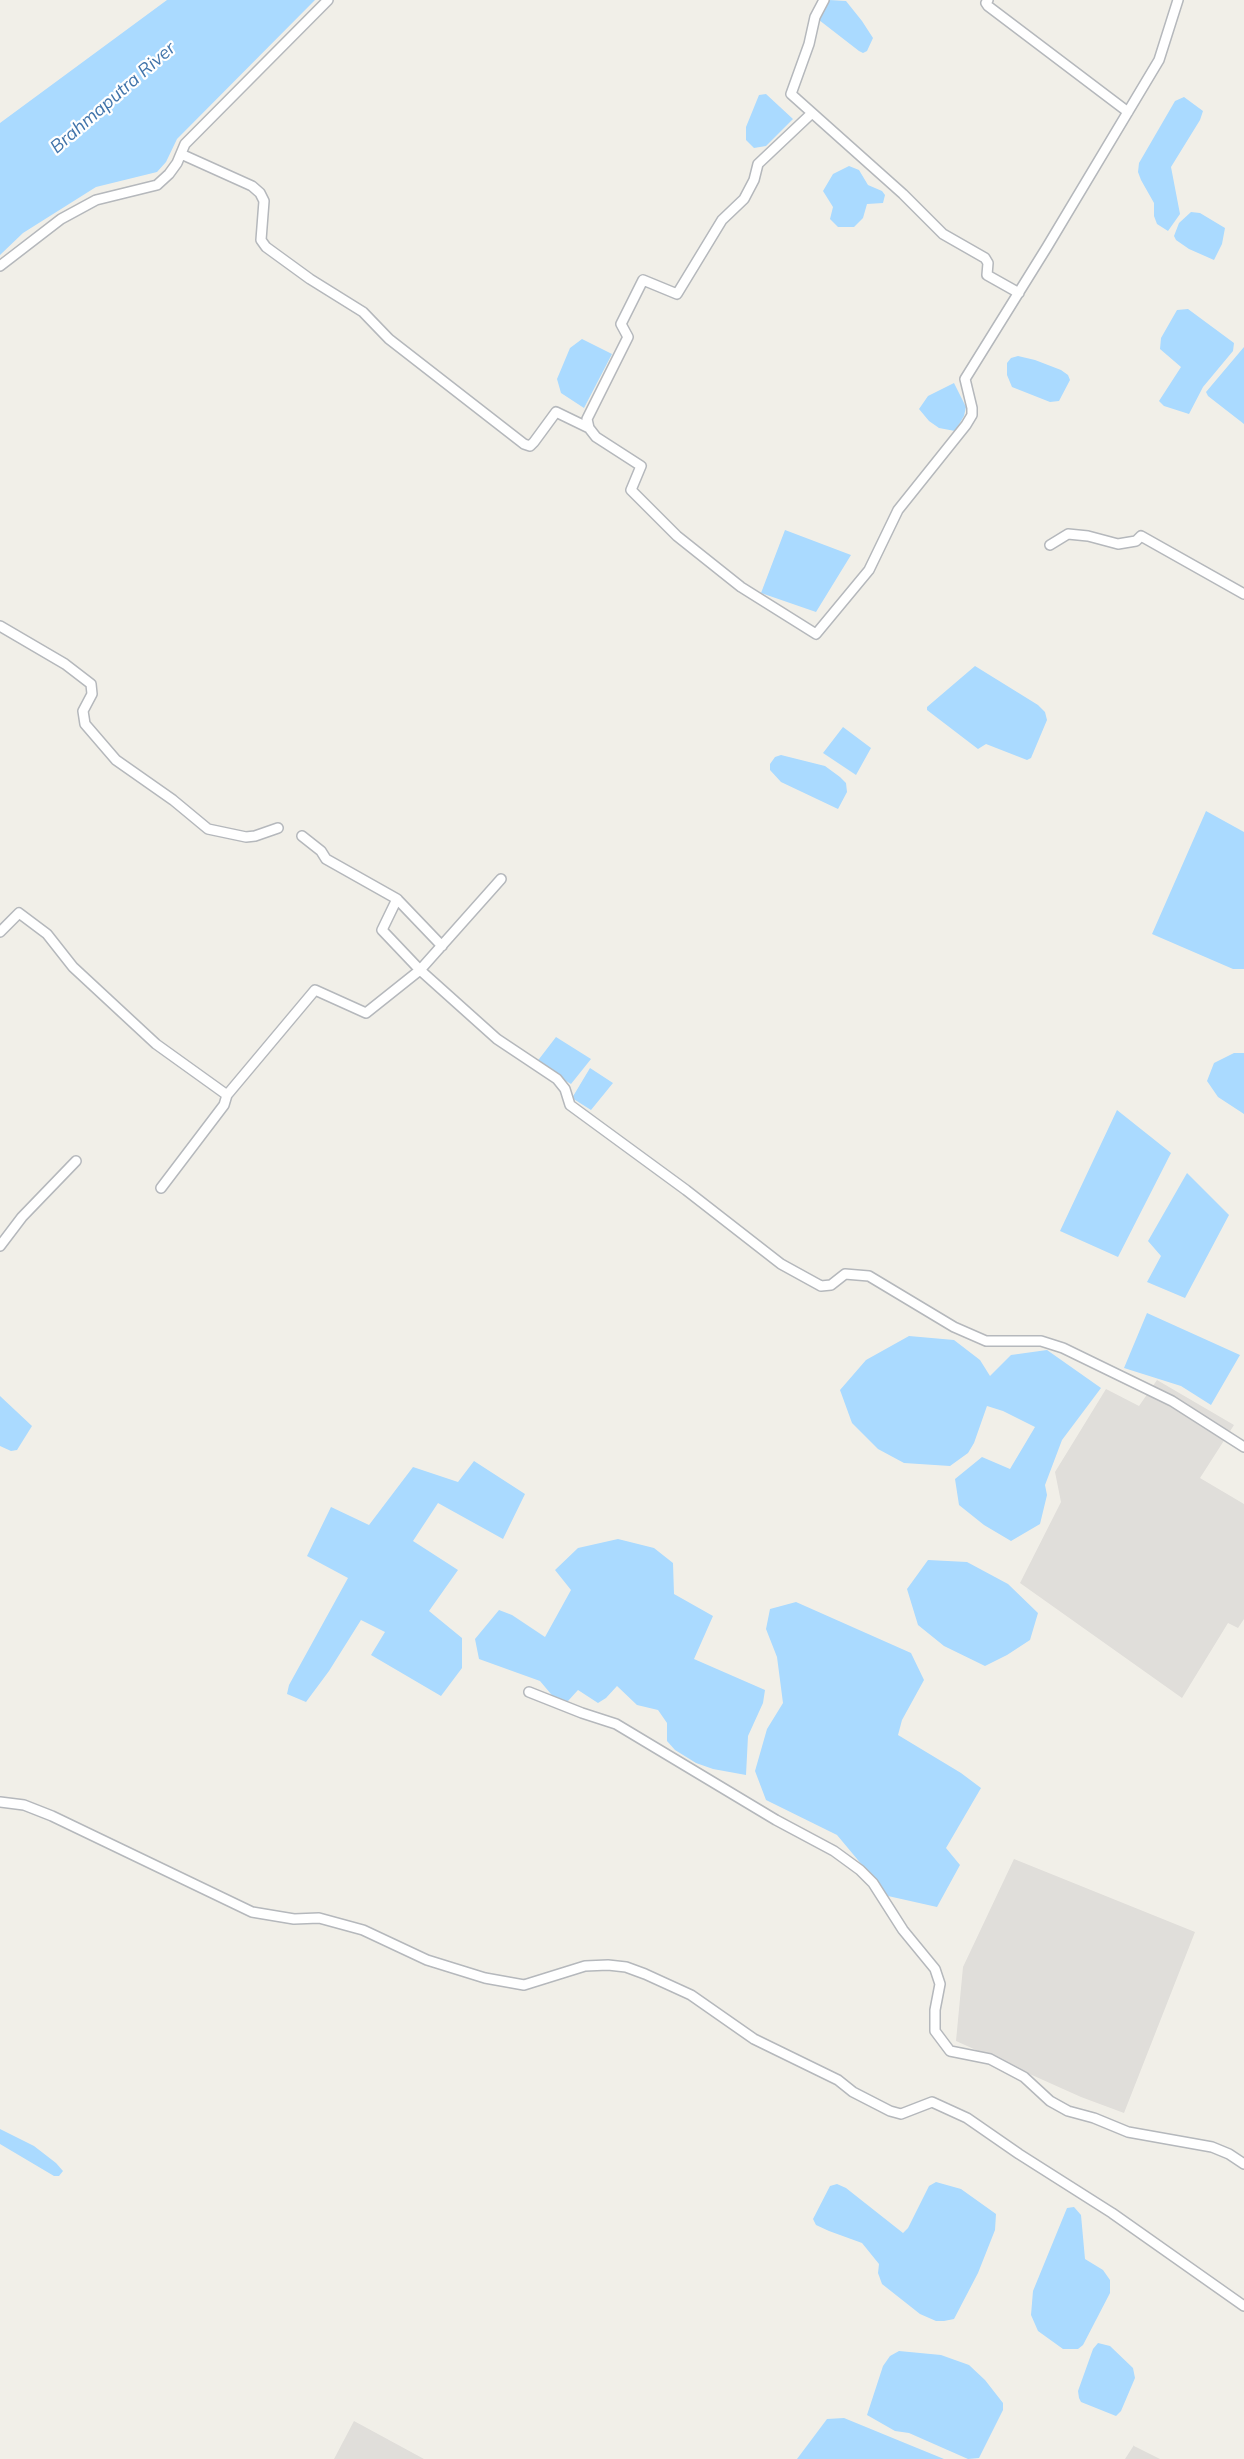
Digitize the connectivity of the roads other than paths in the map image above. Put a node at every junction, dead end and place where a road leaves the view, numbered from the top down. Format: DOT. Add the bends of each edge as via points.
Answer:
graph roads {
  1 [pos="328,0"];
  2 [pos="824,0"];
  3 [pos="988,0"];
  4 [pos="1179,0"];
  5 [pos="1128,112"];
  6 [pos="812,113"];
  7 [pos="180,154"];
  8 [pos="0,266"];
  9 [pos="1019,292"];
  10 [pos="589,428"];
  11 [pos="1050,544"];
  12 [pos="1244,594"];
  13 [pos="0,626"];
  14 [pos="278,828"];
  15 [pos="302,836"];
  16 [pos="501,879"];
  17 [pos="396,899"];
  18 [pos="0,932"];
  19 [pos="442,946"];
  20 [pos="420,970"];
  21 [pos="227,1095"];
  22 [pos="76,1161"];
  23 [pos="161,1188"];
  24 [pos="0,1246"];
  25 [pos="1244,1446"];
  26 [pos="530,1692"];
  27 [pos="0,1802"];
  28 [pos="1244,2164"];
  29 [pos="1244,2306"];
  1 -- 7 [label="street" via="210,117"];
  2 -- 6 [label="street" via="791,94"];
  3 -- 5 [label="street" via="988,6"];
  4 -- 5 [label="street" via="1159,60"];
  5 -- 9 [label="street"];
  6 -- 9 [label="street" via="943,234 985,258 987,275"];
  6 -- 10 [label="street" via="758,164 744,198 722,220 677,294 643,280 621,324 628,337 587,419"];
  7 -- 8 [label="street" via="169,174 157,185 96,200 27,243"];
  7 -- 10 [label="street" via="252,186 264,201 260,232 266,247 363,312 389,339 524,444 530,446 534,442 556,412"];
  9 -- 10 [label="street" via="965,379 972,415 898,510 869,570 816,634 741,587 677,536 630,490 641,466 596,437"];
  11 -- 12 [label="street" via="1068,534 1118,544 1136,541 1141,536"];
  13 -- 14 [label="street" via="91,684 92,694 83,711 85,724 116,760 208,829 246,837"];
  15 -- 17 [label="street" via="326,859"];
  16 -- 19 [label="street"];
  17 -- 19 [label="street"];
  17 -- 20 [label="street" via="382,930"];
  18 -- 21 [label="street" via="19,913 47,934 73,967 156,1044"];
  19 -- 20 [label="street"];
  20 -- 21 [label="street" via="366,1013 315,990"];
  20 -- 25 [label="street" via="497,1039 557,1079 570,1105 781,1264 820,1286 845,1274 869,1276 954,1327 986,1341 1041,1341 1064,1348 1172,1401"];
  21 -- 23 [label="street" via="224,1105"];
  22 -- 24 [label="street" via="21,1217"];
  26 -- 28 [label="street" via="616,1724 860,1870 934,1969 940,1984 934,2010 935,2031 950,2051 990,2059 1024,2077 1050,2101 1068,2111 1128,2132 1212,2147"];
  27 -- 29 [label="street" via="44,1813 252,1912 294,1919 319,1918 363,1930 427,1960 485,1978 524,1985 585,1966 608,1965 645,1974 691,1995 754,2039 838,2080 890,2111 901,2114 932,2102 967,2118 1120,2218"];
}
